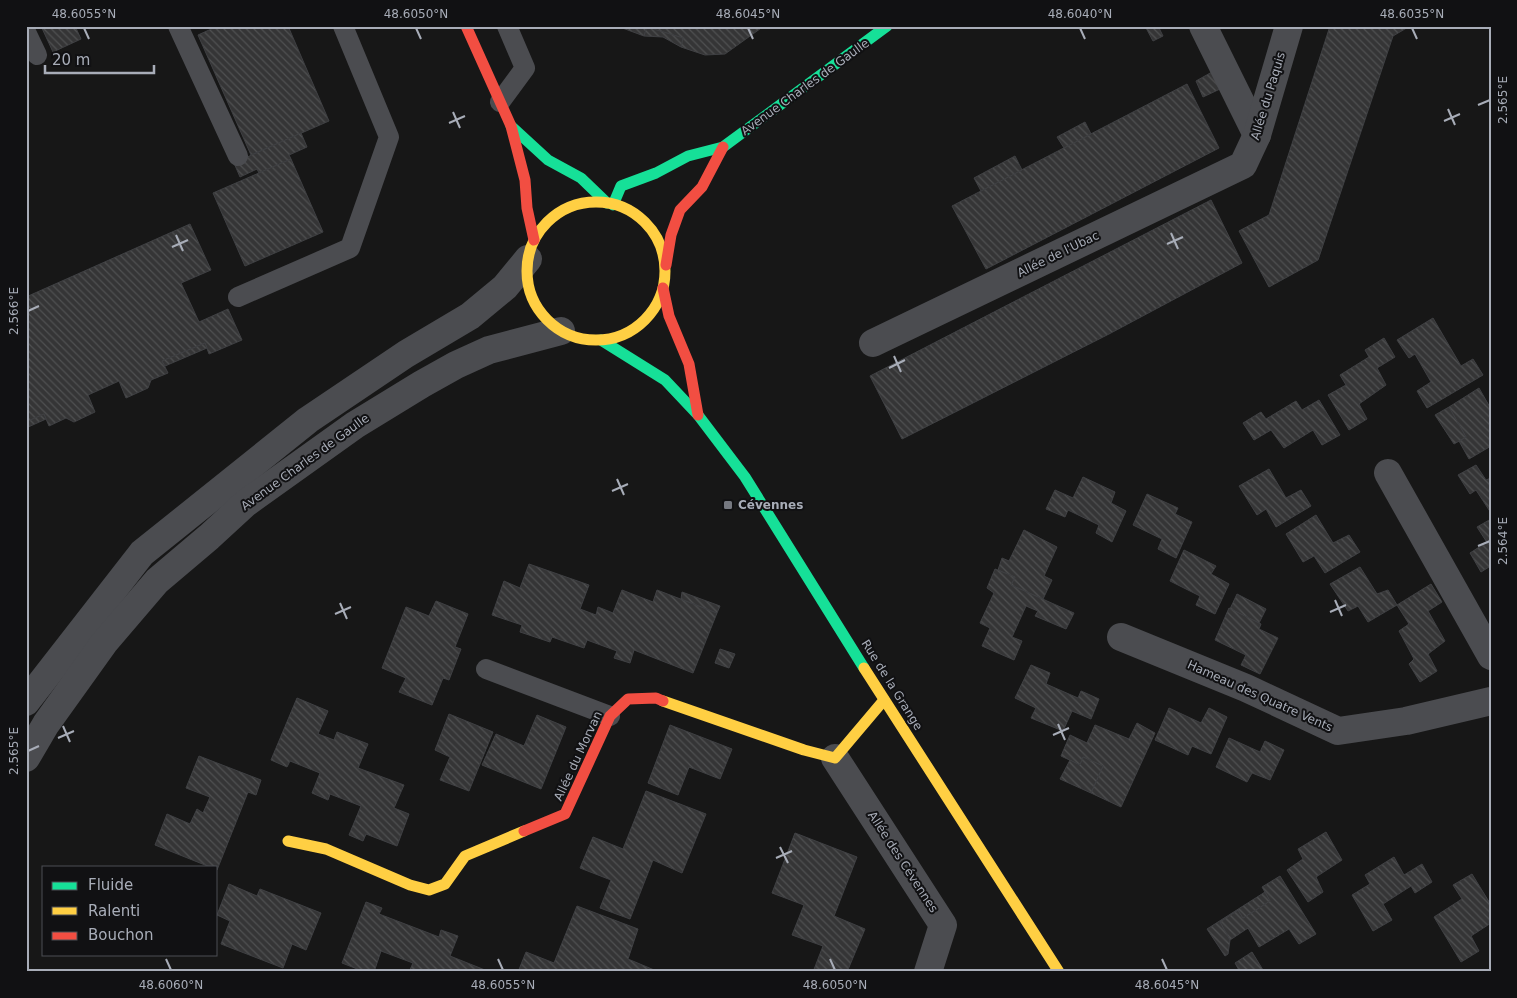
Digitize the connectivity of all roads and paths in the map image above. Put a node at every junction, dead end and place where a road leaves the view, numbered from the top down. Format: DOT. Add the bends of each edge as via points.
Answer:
graph roads {
  1 [pos="178,26"];
  2 [pos="343,26"];
  3 [pos="466,26"];
  4 [pos="507,26"];
  5 [pos="887,26"];
  6 [pos="1290,26"];
  7 [pos="1204,27"];
  8 [pos="26,32"];
  9 [pos="37,55"];
  10 [pos="500,102"];
  11 [pos="511,126"];
  12 [pos="1257,135"];
  13 [pos="723,147"];
  14 [pos="238,156"];
  15 [pos="1243,165"];
  16 [pos="610,204"];
  17 [pos="531,249"];
  18 [pos="665,266"];
  19 [pos="663,288"];
  20 [pos="238,296"];
  21 [pos="561,331"];
  22 [pos="601,340"];
  23 [pos="873,343"];
  24 [pos="698,415"];
  25 [pos="1388,473"];
  26 [pos="1121,637"];
  27 [pos="1491,656"];
  28 [pos="486,669"];
  29 [pos="884,700"];
  30 [pos="1491,701"];
  31 [pos="26,702"];
  32 [pos="610,716"];
  33 [pos="26,758"];
  34 [pos="835,758"];
  35 [pos="288,841"];
  36 [pos="928,972"];
  37 [pos="1059,972"];
  1 -- 14 [label="lane"];
  2 -- 20 [label="lane" via="389,137 350,248"];
  3 -- 10 [label="street"];
  4 -- 10 [label="lane" via="526,68"];
  5 -- 13 [label="street, Avenue Charles de Gaulle"];
  6 -- 12 [label="street, Allée du Paquis"];
  7 -- 12 [label="street"];
  8 -- 9 [label="lane"];
  10 -- 11 [label="street"];
  11 -- 16 [label="street" via="548,160 582,178"];
  11 -- 17 [label="street" via="525,180"];
  12 -- 15 [label="street, Allée du Paquis"];
  13 -- 16 [label="street, Avenue Charles de Gaulle" via="688,156 622,186"];
  13 -- 18 [label="street, Avenue Charles de Gaulle" via="702,187 680,210"];
  15 -- 23 [label="street, Allée de l'Ubac"];
  16 -- 17 [label="street" via="584,202 562,210 546,223"];
  16 -- 18 [label="street" via="630,211 649,226 660,245"];
  17 -- 21 [label="street" via="527,280 533,300 544,317"];
  17 -- 31 [label="street" via="505,288 470,316 406,354 308,420 142,553"];
  18 -- 19 [label="street"];
  19 -- 22 [label="street" via="654,308 640,325 622,336"];
  19 -- 24 [label="street, Rue de la Grange" via="669,316 689,364"];
  21 -- 22 [label="street" via="580,338"];
  21 -- 33 [label="street, Avenue Charles de Gaulle" via="489,350 456,365 355,425 246,502 157,581 104,642"];
  22 -- 24 [label="street, Rue de la Grange" via="665,380"];
  24 -- 29 [label="street, Rue de la Grange" via="745,477"];
  25 -- 27 [label="street"];
  26 -- 30 [label="street, Hameau des Quatre Vents" via="1246,688 1338,731 1406,721"];
  28 -- 32 [label="lane"];
  29 -- 34 [label="street"];
  29 -- 37 [label="street, Rue de la Grange"];
  32 -- 34 [label="street, Allée du Morvan" via="628,699 656,698"];
  32 -- 35 [label="street, Allée du Morvan" via="565,814 465,856 445,884 429,890 410,885 326,849"];
  34 -- 36 [label="street, Allée des Cévennes" via="943,925"];
}
